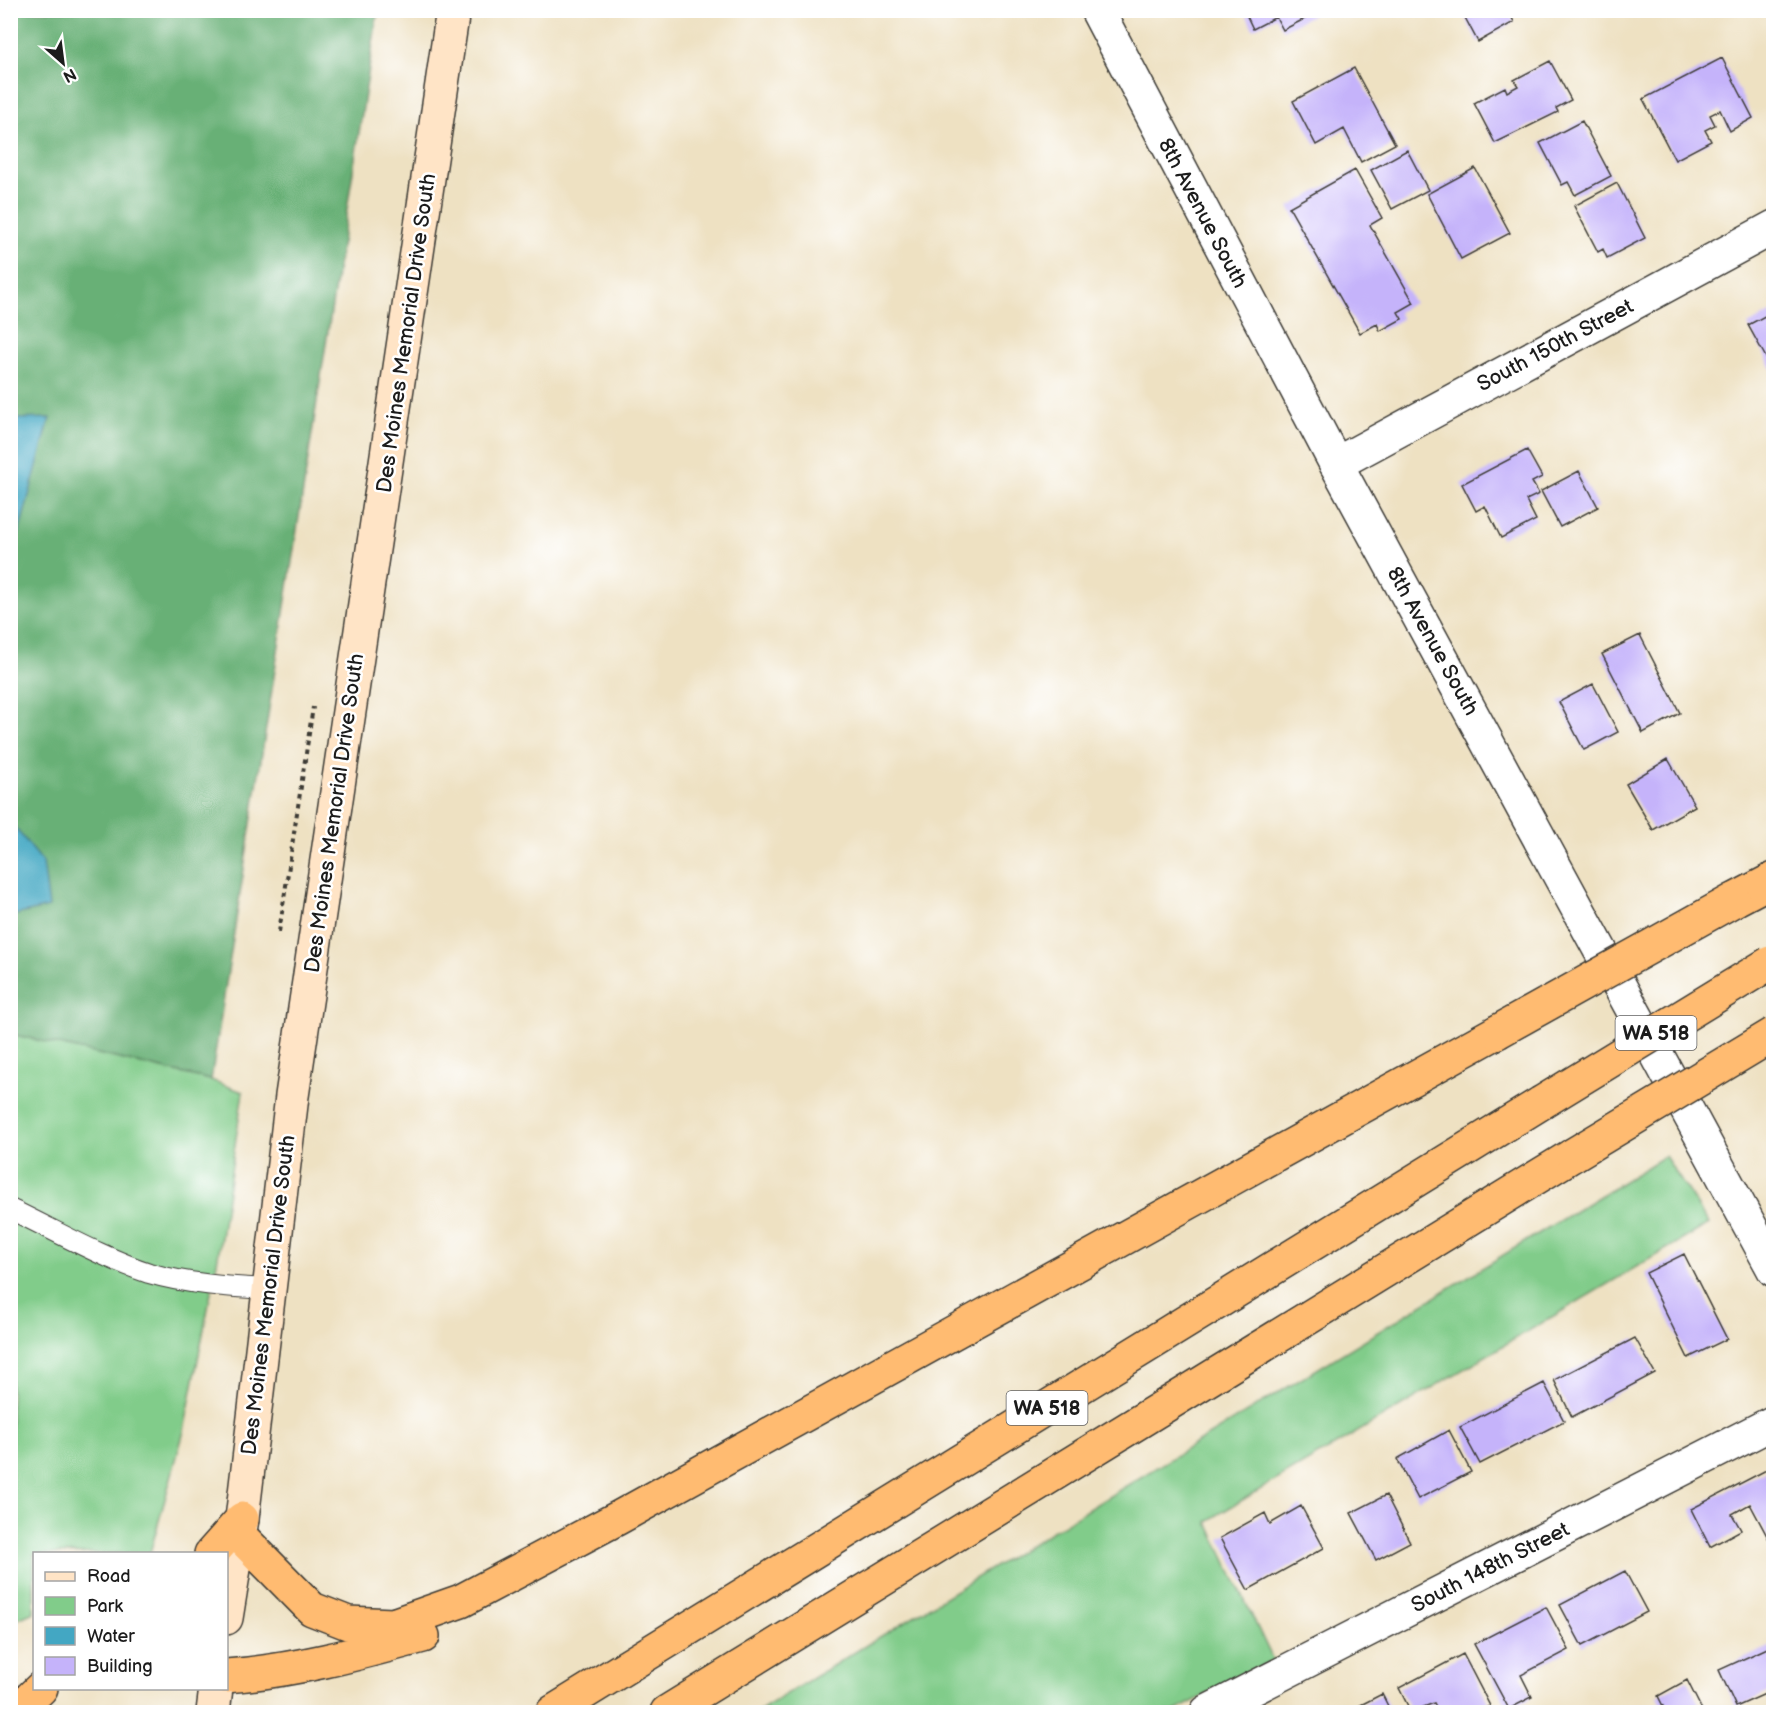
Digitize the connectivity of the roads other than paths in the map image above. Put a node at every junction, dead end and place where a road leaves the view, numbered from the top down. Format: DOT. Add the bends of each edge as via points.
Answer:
graph roads {
  1 [pos="453,10"];
  2 [pos="1096,10"];
  3 [pos="1773,227"];
  4 [pos="1336,464"];
  5 [pos="1773,879"];
  6 [pos="1772,962"];
  7 [pos="1773,1034"];
  8 [pos="10,1209"];
  9 [pos="1764,1230"];
  10 [pos="1773,1270"];
  11 [pos="268,1290"];
  12 [pos="1773,1422"];
  13 [pos="618,1518"];
  14 [pos="240,1527"];
  15 [pos="213,1552"];
  16 [pos="228,1605"];
  17 [pos="228,1676"];
  18 [pos="40,1690"];
  19 [pos="216,1690"];
  20 [pos="16,1713"];
  21 [pos="213,1713"];
  22 [pos="553,1713"];
  23 [pos="667,1713"];
  24 [pos="1207,1713"];
  1 -- 11 [label="main road, Des Moines Memorial Drive South" via="294,1085"];
  2 -- 4 [label="street, 8th Avenue South"];
  3 -- 4 [label="street, South 150th Street"];
  4 -- 9 [label="street, 8th Avenue South"];
  5 -- 13 [label="highway, bridge"];
  6 -- 22 [label="highway, WA 518, bridge"];
  7 -- 23 [label="highway, WA 518, bridge"];
  8 -- 11 [label="lane" via="152,1274"];
  9 -- 10 [label="street, 8th Avenue South"];
  11 -- 14 [label="main road, Des Moines Memorial Drive South"];
  12 -- 24 [label="street, South 148th Street"];
  13 -- 14 [label="highway" via="461,1601 393,1625 348,1623 312,1609"];
  13 -- 17 [label="highway" via="569,1557 514,1592 434,1633 340,1658"];
  14 -- 15 [label="highway"];
  14 -- 16 [label="main road, Des Moines Memorial Drive South"];
  18 -- 20 [label="highway"];
  19 -- 21 [label="main road"];
}
